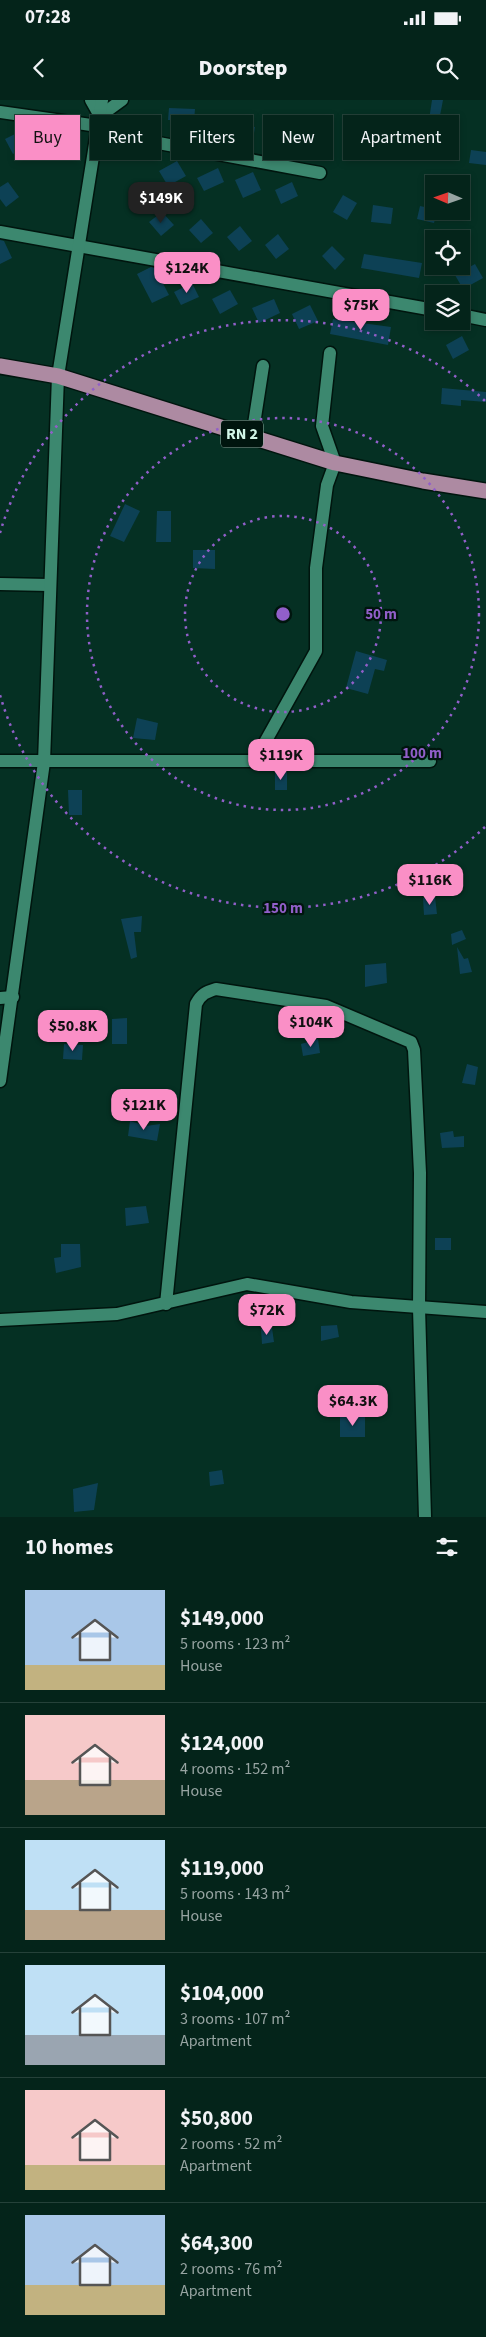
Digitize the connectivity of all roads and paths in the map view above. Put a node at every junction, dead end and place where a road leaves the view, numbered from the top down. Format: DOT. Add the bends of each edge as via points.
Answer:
graph roads {
  1 [pos="91,100"];
  2 [pos="102,100"];
  3 [pos="122,100"];
  4 [pos="0,112"];
  5 [pos="97,115"];
  6 [pos="100,115"];
  7 [pos="106,115"];
  8 [pos="90,120"];
  9 [pos="161,143"];
  10 [pos="93,160"];
  11 [pos="320,173"];
  12 [pos="0,232"];
  13 [pos="80,247"];
  14 [pos="425,308"];
  15 [pos="470,317"];
  16 [pos="486,320"];
  17 [pos="330,352"];
  18 [pos="0,366"];
  19 [pos="262,366"];
  20 [pos="58,376"];
  21 [pos="252,437"];
  22 [pos="335,463"];
  23 [pos="486,491"];
  24 [pos="0,584"];
  25 [pos="49,585"];
  26 [pos="0,761"];
  27 [pos="430,761"];
  28 [pos="44,762"];
  29 [pos="254,762"];
  30 [pos="6,998"];
  31 [pos="0,1081"];
  32 [pos="166,1304"];
  33 [pos="419,1308"];
  34 [pos="486,1312"];
  35 [pos="0,1320"];
  36 [pos="425,1517"];
  1 -- 5 [label="street"];
  2 -- 6 [label="street"];
  3 -- 7 [label="street"];
  4 -- 8 [label="street"];
  9 -- 11 [label="street"];
  10 -- 13 [label="street"];
  12 -- 13 [label="street"];
  13 -- 14 [label="street"];
  13 -- 20 [label="street"];
  15 -- 16 [label="street"];
  17 -- 22 [label="street" via="322,426"];
  18 -- 20 [label="main road, RN 2"];
  19 -- 21 [label="street"];
  20 -- 21 [label="main road, RN 2"];
  20 -- 25 [label="street"];
  21 -- 22 [label="main road, RN 2"];
  22 -- 23 [label="main road, RN 2"];
  22 -- 29 [label="street" via="327,485 316,568 316,651"];
  24 -- 25 [label="street"];
  25 -- 28 [label="street"];
  26 -- 28 [label="street"];
  27 -- 29 [label="street"];
  28 -- 29 [label="street"];
  28 -- 30 [label="street"];
  30 -- 31 [label="street"];
  32 -- 33 [label="street" via="247,1284 352,1302"];
  32 -- 33 [label="street" via="196,1004 199,997 216,989 326,1006 411,1042 420,1173"];
  32 -- 35 [label="street" via="117,1314"];
  33 -- 34 [label="street"];
  33 -- 36 [label="street"];
}
